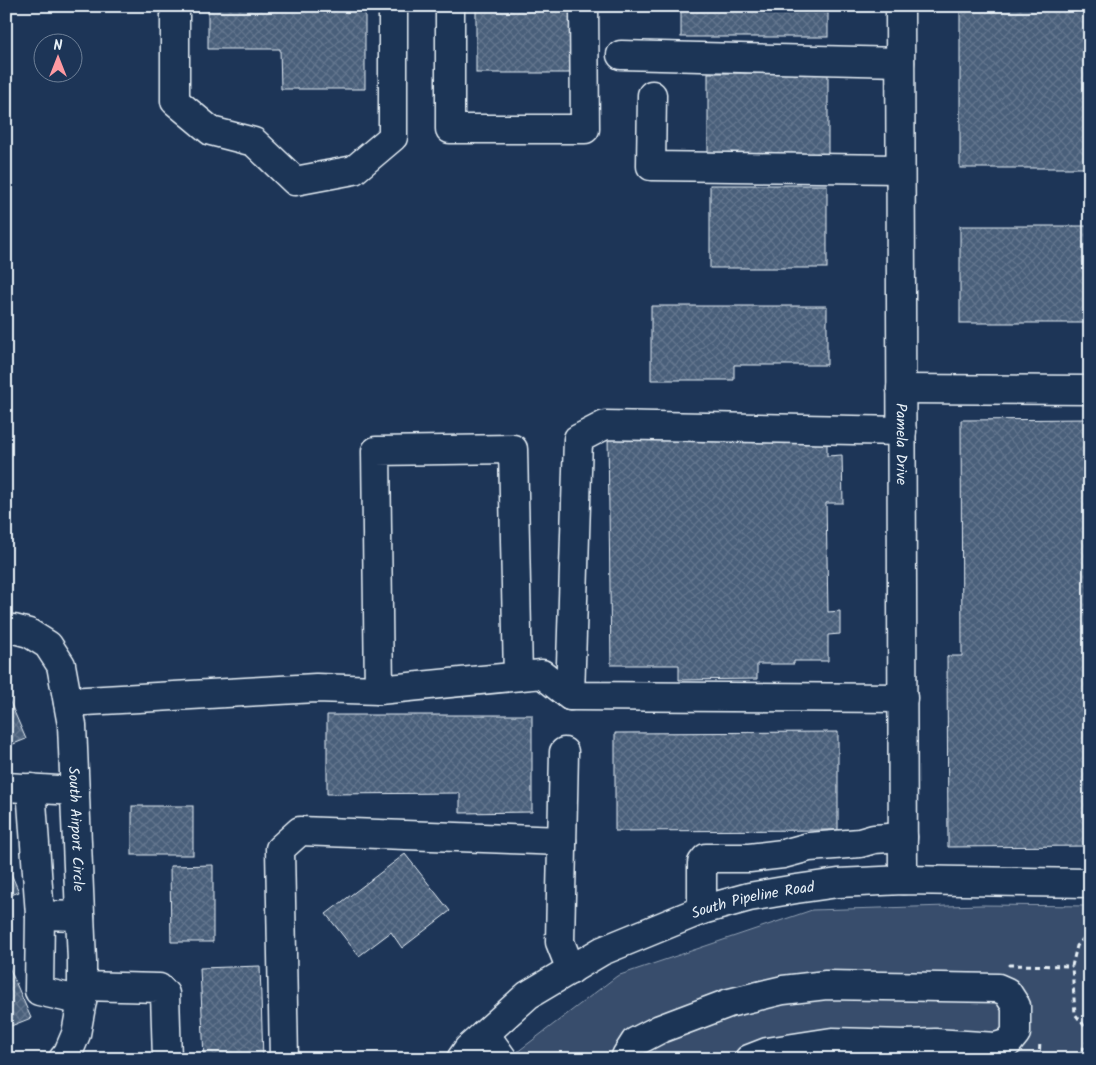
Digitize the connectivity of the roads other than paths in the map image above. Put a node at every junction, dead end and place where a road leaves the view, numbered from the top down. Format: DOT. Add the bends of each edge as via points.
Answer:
graph roads {
  1 [pos="175,6"];
  2 [pos="393,6"];
  3 [pos="450,6"];
  4 [pos="584,6"];
  5 [pos="900,6"];
  6 [pos="621,55"];
  7 [pos="900,62"];
  8 [pos="652,95"];
  9 [pos="900,169"];
  10 [pos="901,389"];
  11 [pos="1090,390"];
  12 [pos="902,431"];
  13 [pos="6,629"];
  14 [pos="518,676"];
  15 [pos="380,690"];
  16 [pos="570,696"];
  17 [pos="903,698"];
  18 [pos="68,702"];
  19 [pos="564,752"];
  20 [pos="19,788"];
  21 [pos="75,791"];
  22 [pos="904,838"];
  23 [pos="562,841"];
  24 [pos="904,880"];
  25 [pos="1090,883"];
  26 [pos="702,910"];
  27 [pos="40,915"];
  28 [pos="80,916"];
  29 [pos="571,970"];
  30 [pos="82,993"];
  31 [pos="485,1034"];
  32 [pos="906,1044"];
  33 [pos="63,1059"];
  34 [pos="167,1059"];
  35 [pos="284,1059"];
  36 [pos="461,1059"];
  37 [pos="503,1059"];
  38 [pos="626,1059"];
  39 [pos="749,1059"];
  40 [pos="880,1059"];
  1 -- 2 [label="street" via="175,101 211,131 254,142 295,181 354,170 393,137"];
  3 -- 4 [label="street" via="450,129 584,129"];
  5 -- 7 [label="street, Pamela Drive"];
  6 -- 7 [label="street"];
  7 -- 9 [label="street, Pamela Drive"];
  8 -- 9 [label="street" via="651,166"];
  9 -- 10 [label="street, Pamela Drive"];
  10 -- 11 [label="street"];
  10 -- 12 [label="street, Pamela Drive"];
  12 -- 16 [label="street" via="605,425 578,439"];
  12 -- 17 [label="street, Pamela Drive"];
  13 -- 18 [label="street, South Airport Circle" via="29,633 48,645 61,665"];
  14 -- 15 [label="street"];
  14 -- 15 [label="street" via="513,449 376,451"];
  14 -- 16 [label="street" via="542,674"];
  15 -- 18 [label="street" via="316,688"];
  16 -- 17 [label="street"];
  17 -- 22 [label="street, Pamela Drive"];
  18 -- 21 [label="street, South Airport Circle"];
  19 -- 23 [label="street"];
  20 -- 21 [label="street"];
  20 -- 27 [label="street"];
  21 -- 28 [label="street, South Airport Circle"];
  22 -- 24 [label="street, Pamela Drive"];
  22 -- 26 [label="street" via="809,847 749,858 706,858 702,863"];
  23 -- 29 [label="street" via="560,942"];
  23 -- 35 [label="street" via="300,831 280,850"];
  24 -- 25 [label="street, South Pipeline Road"];
  24 -- 26 [label="street, South Pipeline Road" via="796,889"];
  26 -- 29 [label="street, South Pipeline Road" via="602,951"];
  27 -- 28 [label="street"];
  27 -- 30 [label="street" via="39,991"];
  28 -- 30 [label="street, South Airport Circle"];
  29 -- 31 [label="street, South Pipeline Road" via="528,995"];
  30 -- 33 [label="street, South Airport Circle" via="76,1034"];
  30 -- 34 [label="street" via="159,988 165,994"];
  31 -- 36 [label="street, South Pipeline Road"];
  31 -- 37 [label="street"];
  32 -- 38 [label="street" via="996,1047 1008,1043 1016,1033 1016,1006 1007,992 998,988 826,985 783,990 729,1003 660,1029 635,1042"];
  32 -- 39 [label="street" via="832,1042 767,1052"];
  32 -- 40 [label="street"];
}
